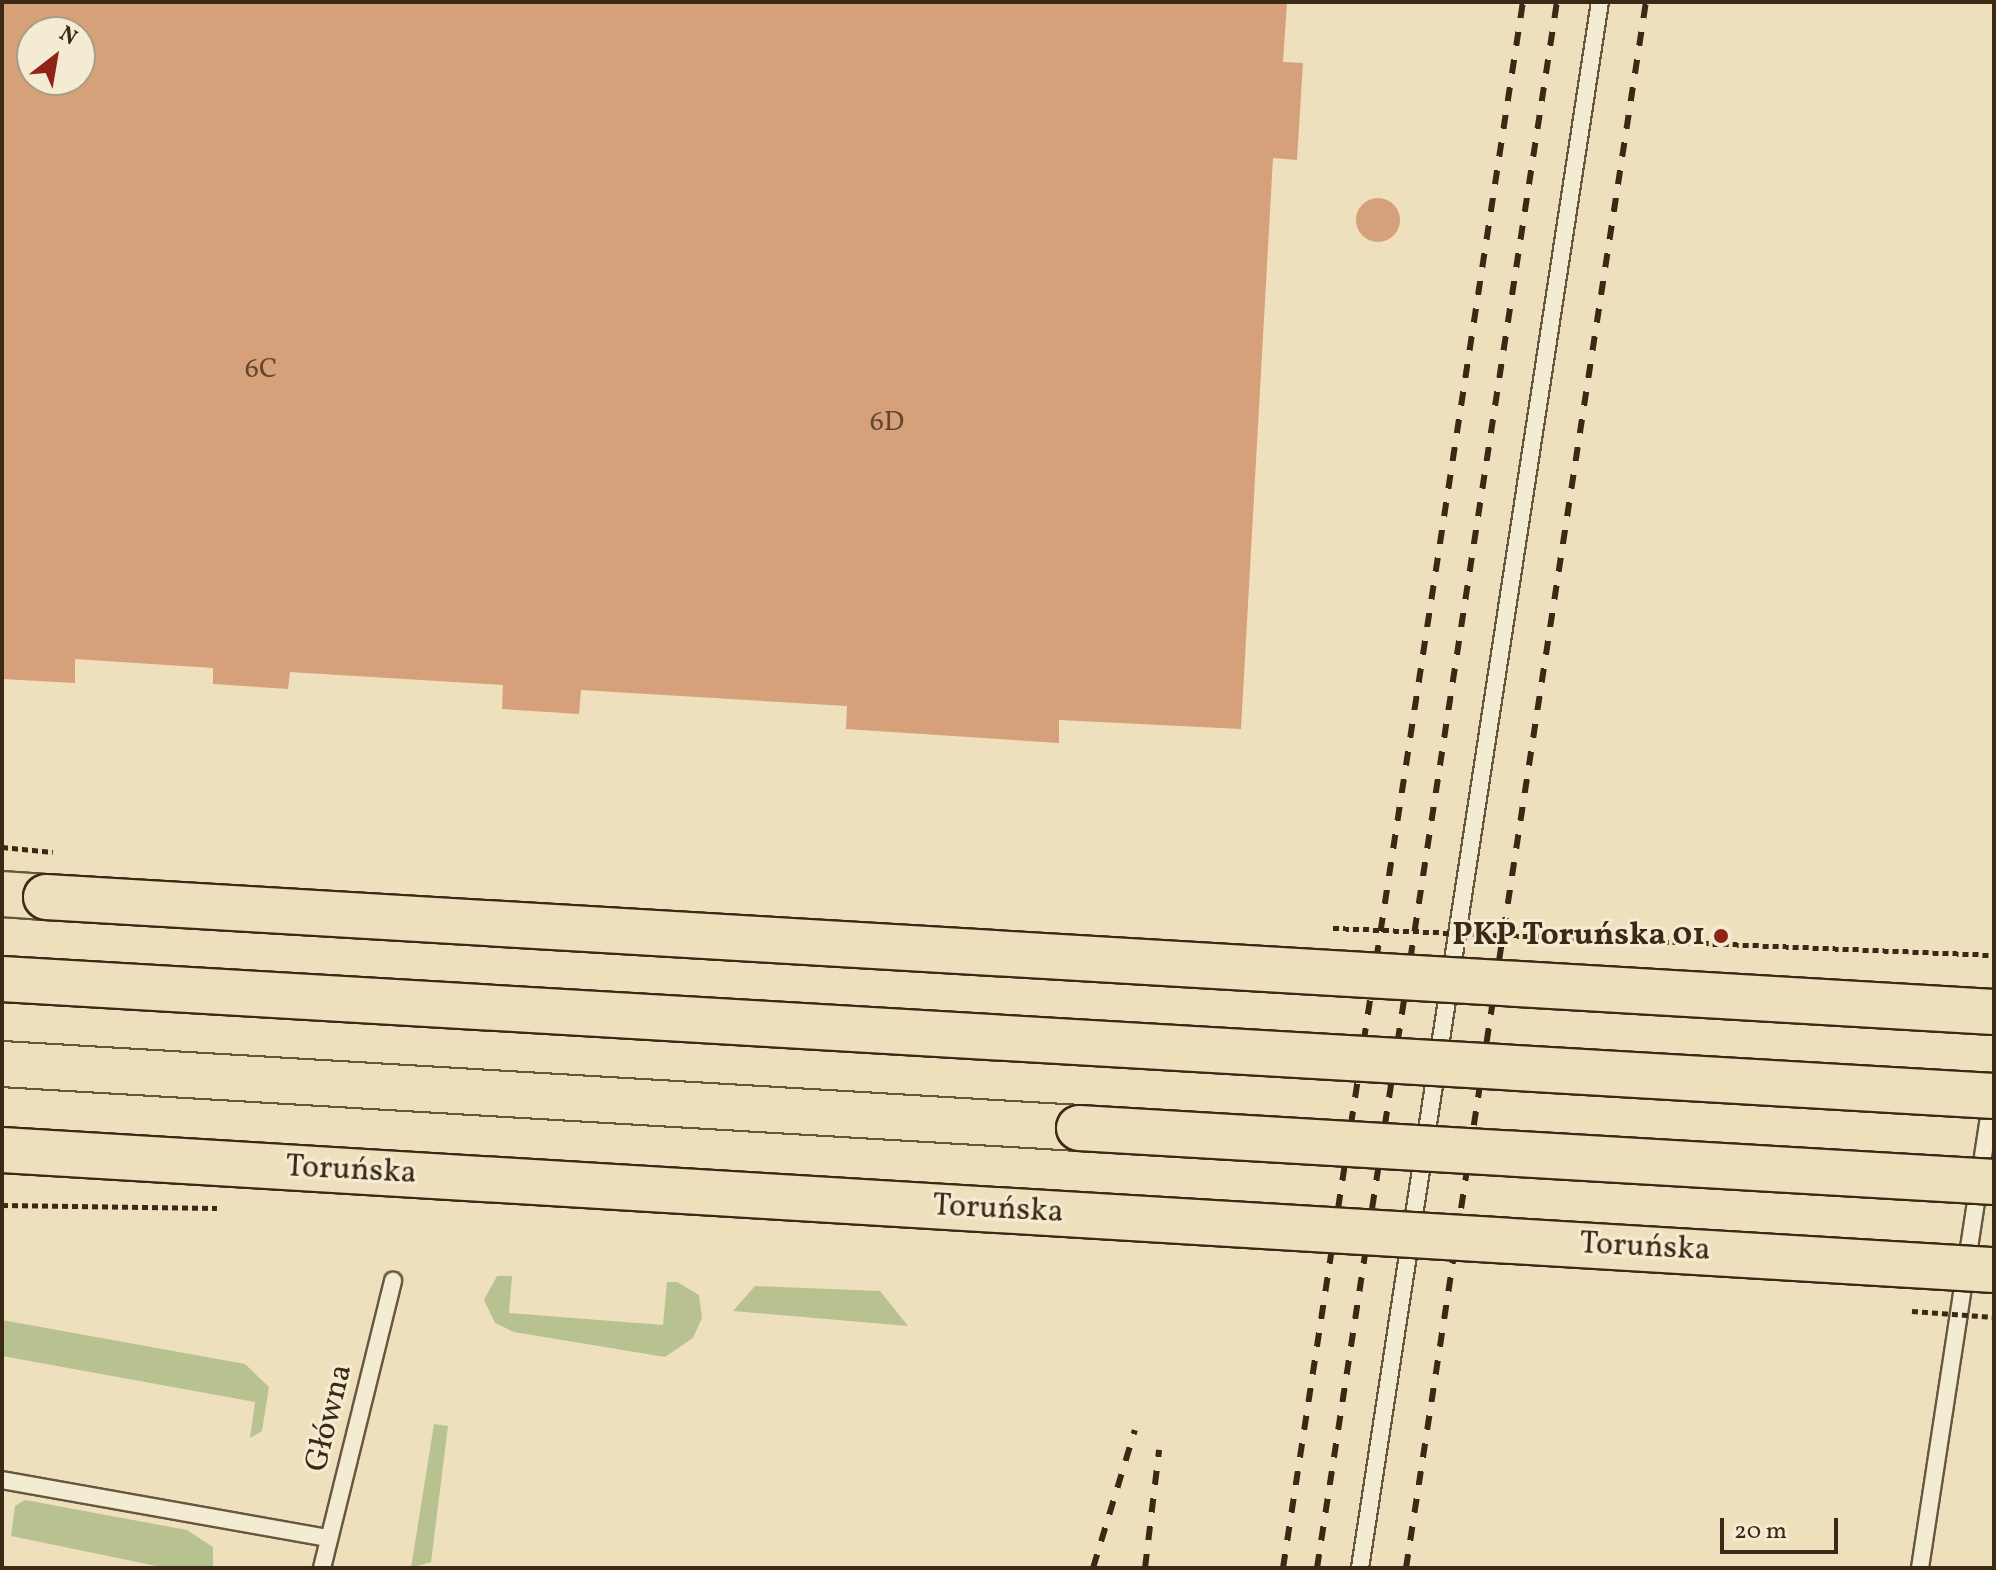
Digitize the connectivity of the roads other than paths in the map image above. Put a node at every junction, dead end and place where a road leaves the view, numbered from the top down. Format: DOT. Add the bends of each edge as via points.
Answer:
graph roads {
  1 [pos="1600,2"];
  2 [pos="2,894"];
  3 [pos="2,979"];
  4 [pos="1994,1012"];
  5 [pos="2,1064"];
  6 [pos="1994,1089"];
  7 [pos="1994,1096"];
  8 [pos="2,1150"];
  9 [pos="1994,1182"];
  10 [pos="1994,1270"];
  11 [pos="393,1281"];
  12 [pos="2,1480"];
  13 [pos="329,1538"];
  14 [pos="322,1568"];
  15 [pos="1360,1568"];
  16 [pos="1920,1568"];
  1 -- 15 [label="lane"];
  2 -- 4 [label="main road, bridge"];
  3 -- 7 [label="main road, bridge"];
  5 -- 9 [label="main road, bridge"];
  6 -- 16 [label="lane"];
  8 -- 10 [label="main road, Toruńska, bridge"];
  11 -- 13 [label="lane, Główna"];
  12 -- 13 [label="lane"];
  13 -- 14 [label="lane, Główna"];
}
